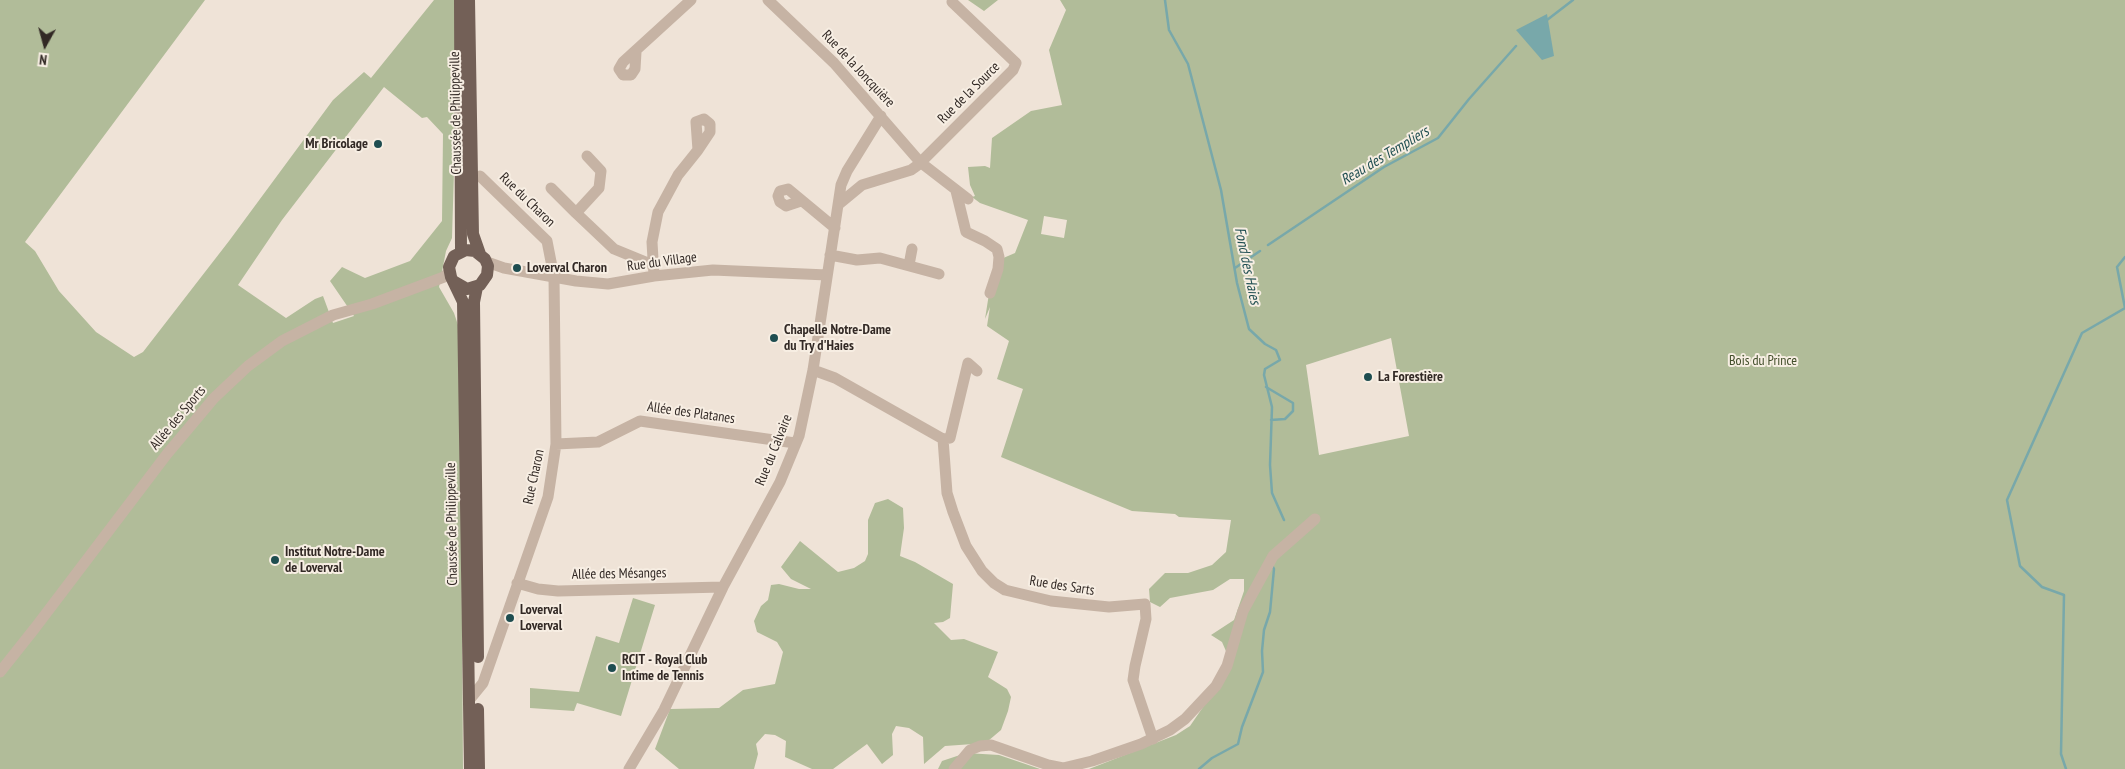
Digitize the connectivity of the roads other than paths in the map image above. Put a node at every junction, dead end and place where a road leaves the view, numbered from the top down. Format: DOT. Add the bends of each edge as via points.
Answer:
graph roads {
  1 [pos="460,0"];
  2 [pos="469,0"];
  3 [pos="691,0"];
  4 [pos="768,0"];
  5 [pos="952,2"];
  6 [pos="636,52"];
  7 [pos="881,116"];
  8 [pos="698,150"];
  9 [pos="587,156"];
  10 [pos="920,162"];
  11 [pos="480,176"];
  12 [pos="551,188"];
  13 [pos="956,191"];
  14 [pos="968,200"];
  15 [pos="801,201"];
  16 [pos="839,204"];
  17 [pos="576,213"];
  18 [pos="835,228"];
  19 [pos="912,249"];
  20 [pos="461,252"];
  21 [pos="830,255"];
  22 [pos="483,258"];
  23 [pos="909,265"];
  24 [pos="504,268"];
  25 [pos="654,270"];
  26 [pos="939,274"];
  27 [pos="488,275"];
  28 [pos="827,275"];
  29 [pos="451,277"];
  30 [pos="554,277"];
  31 [pos="477,287"];
  32 [pos="990,293"];
  33 [pos="813,370"];
  34 [pos="977,371"];
  35 [pos="943,439"];
  36 [pos="796,443"];
  37 [pos="556,444"];
  38 [pos="1315,519"];
  39 [pos="517,583"];
  40 [pos="723,587"];
  41 [pos="0,672"];
  42 [pos="474,694"];
  43 [pos="1153,739"];
  44 [pos="470,769"];
  45 [pos="479,769"];
  46 [pos="629,769"];
  47 [pos="954,769"];
  1 -- 20 [label="main road, Chaussée de Philippeville"];
  2 -- 22 [label="main road, Chaussée de Philippeville" via="473,234"];
  3 -- 6 [label="street"];
  4 -- 7 [label="street, Rue de la Joncquière" via="821,50"];
  5 -- 10 [label="street, Rue de la Source" via="1016,62 1013,70"];
  7 -- 10 [label="street, Rue de la Joncquière"];
  7 -- 16 [label="street, Rue du Calvaire" via="847,171 841,185"];
  8 -- 25 [label="street" via="678,175 658,212 652,242"];
  9 -- 17 [label="street" via="601,171 599,188"];
  10 -- 13 [label="street"];
  10 -- 16 [label="street" via="911,170 862,185"];
  11 -- 30 [label="street, Rue du Charon" via="547,241"];
  12 -- 17 [label="street"];
  13 -- 14 [label="street"];
  13 -- 32 [label="street" via="966,232 997,249 998,269"];
  15 -- 18 [label="street"];
  16 -- 18 [label="street, Rue du Calvaire"];
  17 -- 25 [label="street" via="614,249"];
  18 -- 21 [label="street, Rue du Calvaire"];
  19 -- 23 [label="street"];
  20 -- 22 [label="main road" via="471,250"];
  20 -- 29 [label="main road" via="452,260"];
  21 -- 23 [label="street" via="857,260 880,258"];
  21 -- 28 [label="street, Rue du Calvaire"];
  22 -- 24 [label="street, Rue du Village"];
  22 -- 27 [label="main road"];
  23 -- 26 [label="street"];
  24 -- 27 [label="street"];
  24 -- 30 [label="street, Rue du Village"];
  25 -- 28 [label="street, Rue du Village"];
  25 -- 30 [label="street, Rue du Village" via="608,284"];
  27 -- 31 [label="main road"];
  28 -- 33 [label="street, Rue du Calvaire"];
  29 -- 31 [label="main road" via="462,288"];
  29 -- 41 [label="street, Allée des Sports" via="333,315 282,341 248,366 214,398 167,454"];
  29 -- 42 [label="main road, Chaussée de Philippeville" via="463,302"];
  30 -- 37 [label="street, Rue Charon"];
  31 -- 42 [label="main road, Chaussée de Philippeville" via="474,302"];
  33 -- 35 [label="street" via="835,378"];
  33 -- 36 [label="street, Rue du Calvaire"];
  34 -- 35 [label="street" via="968,363 950,438"];
  35 -- 43 [label="street, Rue des Sarts" via="953,512 971,554 994,583 1005,590 1051,601 1109,607 1145,604 1146,620 1133,680"];
  36 -- 37 [label="street, Allée des Platanes" via="640,421 598,442"];
  36 -- 40 [label="street, Rue du Calvaire" via="780,482"];
  37 -- 39 [label="street, Rue Charon" via="548,497"];
  38 -- 43 [label="street" via="1273,556 1243,611 1233,652 1216,686 1185,719"];
  39 -- 40 [label="street, Allée des Mésanges" via="558,591"];
  39 -- 42 [label="street, Rue Charon" via="482,683"];
  40 -- 46 [label="street, Rue du Calvaire" via="664,710"];
  42 -- 44 [label="main road, Chaussée de Philippeville"];
  42 -- 45 [label="main road, Chaussée de Philippeville"];
  43 -- 47 [label="street" via="1063,768 996,747 980,746 970,750"];
}
